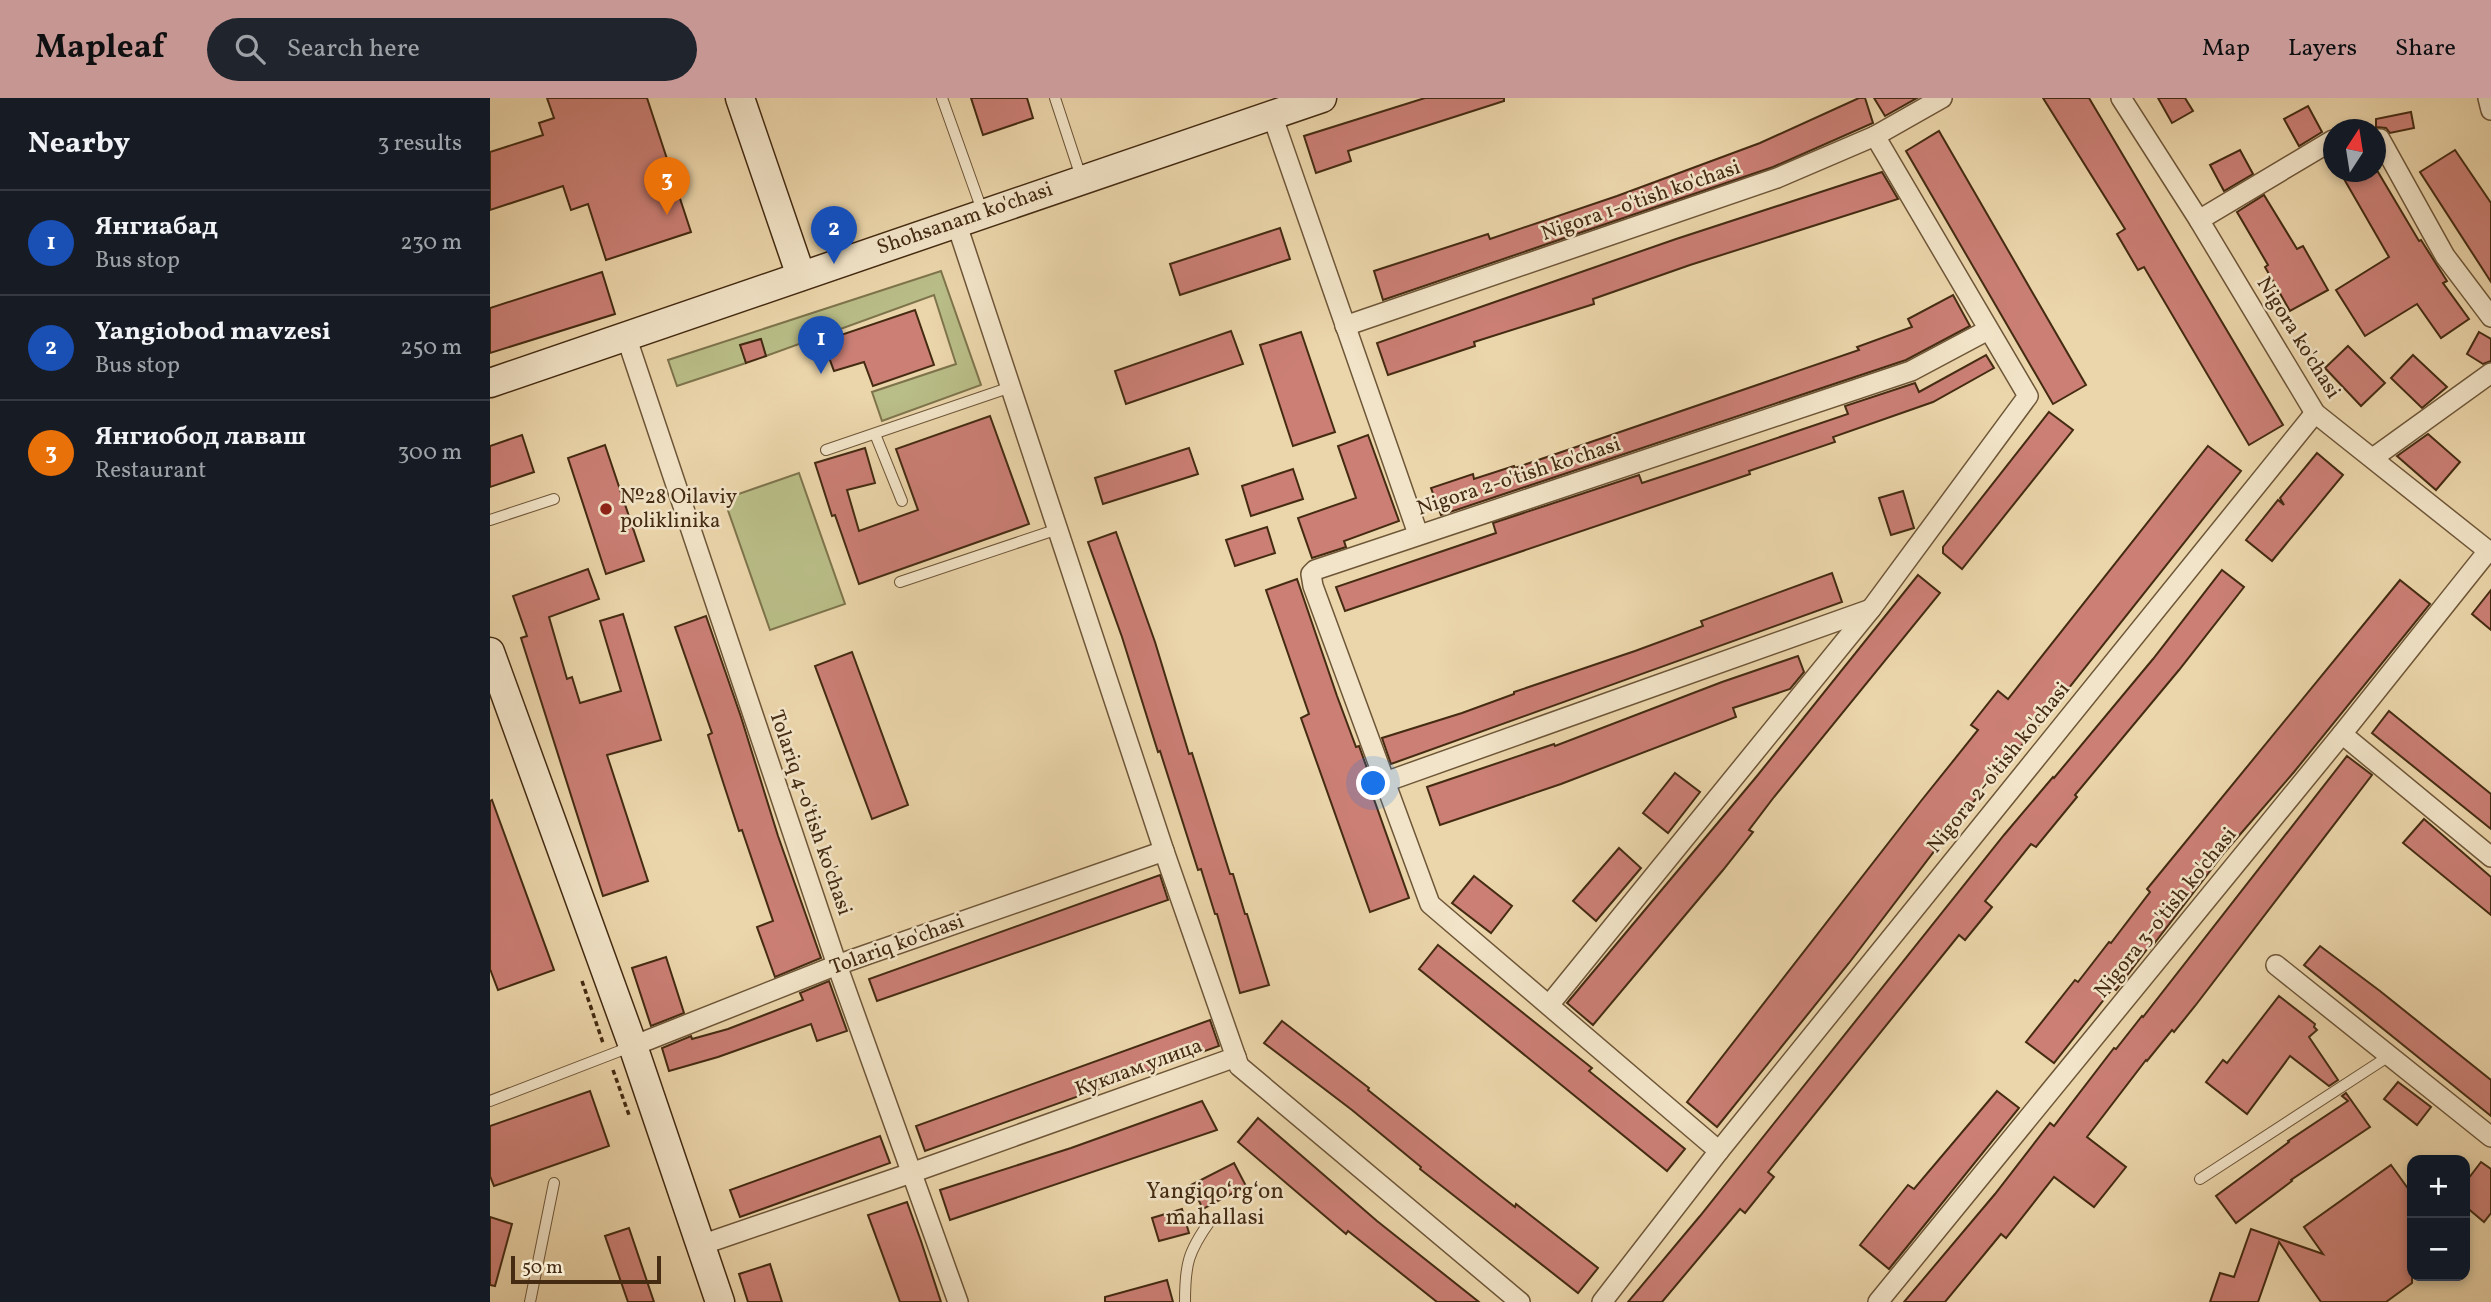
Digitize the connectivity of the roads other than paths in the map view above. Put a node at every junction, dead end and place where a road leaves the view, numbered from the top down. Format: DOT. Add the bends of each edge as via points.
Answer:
graph roads {
  1 [pos="740,98"];
  2 [pos="943,98"];
  3 [pos="1055,98"];
  4 [pos="1322,98"];
  5 [pos="1941,98"];
  6 [pos="2121,98"];
  7 [pos="2488,98"];
  8 [pos="2491,110"];
  9 [pos="1272,115"];
  10 [pos="1875,136"];
  11 [pos="2323,146"];
  12 [pos="2386,151"];
  13 [pos="1081,180"];
  14 [pos="983,212"];
  15 [pos="2199,220"];
  16 [pos="956,222"];
  17 [pos="801,276"];
  18 [pos="2491,317"];
  19 [pos="1345,326"];
  20 [pos="1988,330"];
  21 [pos="626,336"];
  22 [pos="2491,373"];
  23 [pos="490,383"];
  24 [pos="1011,387"];
  25 [pos="2315,413"];
  26 [pos="875,434"];
  27 [pos="826,450"];
  28 [pos="2373,458"];
  29 [pos="554,499"];
  30 [pos="902,501"];
  31 [pos="490,520"];
  32 [pos="1058,529"];
  33 [pos="1418,534"];
  34 [pos="2489,552"];
  35 [pos="900,582"];
  36 [pos="1871,609"];
  37 [pos="490,652"];
  38 [pos="2342,734"];
  39 [pos="1385,782"];
  40 [pos="1164,851"];
  41 [pos="2491,857"];
  42 [pos="837,965"];
  43 [pos="2276,965"];
  44 [pos="1549,1005"];
  45 [pos="621,1051"];
  46 [pos="2389,1055"];
  47 [pos="1236,1057"];
  48 [pos="490,1101"];
  49 [pos="2491,1137"];
  50 [pos="1719,1151"];
  51 [pos="911,1173"];
  52 [pos="2200,1179"];
  53 [pos="554,1183"];
  54 [pos="1210,1221"];
  55 [pos="701,1245"];
  56 [pos="530,1302"];
  57 [pos="720,1302"];
  58 [pos="958,1302"];
  59 [pos="1185,1302"];
  60 [pos="1520,1302"];
  61 [pos="1602,1302"];
  62 [pos="1878,1302"];
  1 -- 17 [label="street"];
  2 -- 14 [label="lane"];
  3 -- 13 [label="lane"];
  4 -- 9 [label="street, Shohsanam ko'chasi"];
  5 -- 10 [label="street, Nigora 1-o'tish ko'chasi"];
  6 -- 15 [label="street, Nigora ko'chasi"];
  7 -- 8 [label="street"];
  9 -- 13 [label="street, Shohsanam ko'chasi"];
  9 -- 19 [label="street"];
  10 -- 19 [label="street, Nigora 1-o'tish ko'chasi" via="1777,178"];
  10 -- 20 [label="street"];
  11 -- 15 [label="street"];
  12 -- 18 [label="street" via="2445,256"];
  13 -- 14 [label="street, Shohsanam ko'chasi"];
  14 -- 16 [label="street, Shohsanam ko'chasi"];
  15 -- 25 [label="street, Nigora ko'chasi"];
  16 -- 17 [label="street, Shohsanam ko'chasi"];
  16 -- 24 [label="street"];
  17 -- 21 [label="street, Shohsanam ko'chasi"];
  19 -- 33 [label="street"];
  20 -- 33 [label="street, Nigora 2-o'tish ko'chasi" via="1911,371"];
  20 -- 36 [label="street" via="2028,396"];
  21 -- 23 [label="street, Shohsanam ko'chasi"];
  21 -- 42 [label="street, Tolariq 4-o'tish ko'chasi"];
  22 -- 28 [label="street"];
  24 -- 26 [label="lane"];
  24 -- 32 [label="street"];
  25 -- 28 [label="street, Nigora ko'chasi"];
  25 -- 50 [label="street, Nigora 2-o'tish ko'chasi"];
  26 -- 27 [label="lane"];
  26 -- 30 [label="lane"];
  28 -- 34 [label="street, Nigora ko'chasi"];
  29 -- 31 [label="lane"];
  32 -- 35 [label="lane"];
  32 -- 40 [label="street"];
  33 -- 39 [label="street, Nigora 2-o'tish ko'chasi" via="1311,574"];
  34 -- 38 [label="street, Nigora 3-o'tish ko'chasi"];
  36 -- 39 [label="street"];
  36 -- 44 [label="street"];
  37 -- 45 [label="street"];
  38 -- 41 [label="street"];
  38 -- 62 [label="street, Nigora 3-o'tish ko'chasi"];
  39 -- 44 [label="street, Nigora 2-o'tish ko'chasi" via="1430,904"];
  40 -- 42 [label="street, Tolariq ko'chasi"];
  40 -- 47 [label="street"];
  42 -- 45 [label="street, Tolariq ko'chasi"];
  42 -- 51 [label="street, Tolariq 4-o'tish ko'chasi"];
  43 -- 46 [label="street"];
  44 -- 50 [label="street, Nigora 2-o'tish ko'chasi"];
  45 -- 48 [label="lane"];
  45 -- 55 [label="street"];
  46 -- 49 [label="street"];
  46 -- 52 [label="lane"];
  47 -- 51 [label="street, Куклам улица"];
  47 -- 60 [label="street, Куклам улица" via="1239,1066"];
  50 -- 61 [label="street, Nigora 2-o'tish ko'chasi"];
  51 -- 55 [label="street, Куклам улица"];
  51 -- 58 [label="street, Tolariq 4-o'tish ko'chasi"];
  53 -- 56 [label="lane"];
  54 -- 59 [label="lane" via="1193,1244 1185,1272"];
  55 -- 57 [label="street"];
}
